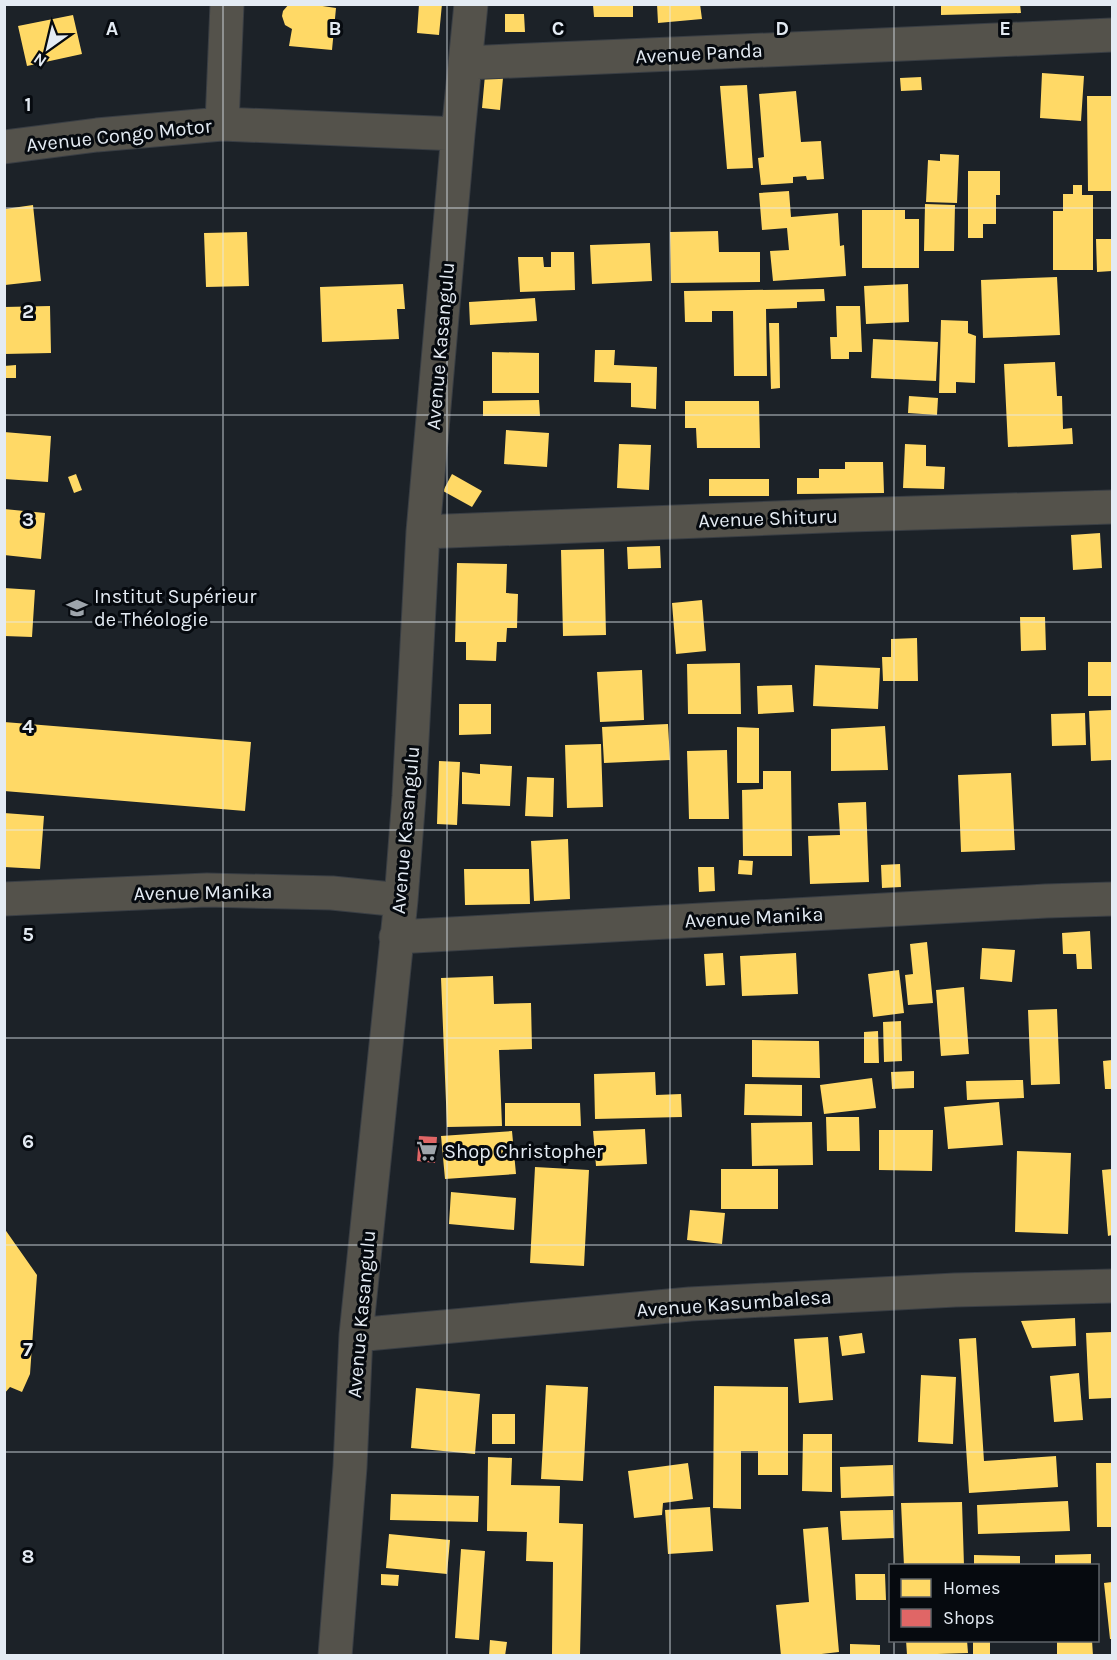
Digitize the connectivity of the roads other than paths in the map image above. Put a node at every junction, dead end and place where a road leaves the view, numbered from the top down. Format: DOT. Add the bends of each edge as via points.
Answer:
graph roads {
  1 [pos="227,4"];
  2 [pos="471,4"];
  3 [pos="1113,35"];
  4 [pos="465,63"];
  5 [pos="222,124"];
  6 [pos="458,134"];
  7 [pos="4,147"];
  8 [pos="1113,507"];
  9 [pos="423,532"];
  10 [pos="4,899"];
  11 [pos="1113,899"];
  12 [pos="400,900"];
  13 [pos="396,937"];
  14 [pos="1113,1286"];
  15 [pos="356,1335"];
  16 [pos="335,1656"];
  1 -- 5 [label="street, Avenue Congo Motor"];
  2 -- 4 [label="street, Avenue Kasangulu"];
  3 -- 4 [label="street, Avenue Panda"];
  4 -- 6 [label="street, Avenue Kasangulu"];
  5 -- 6 [label="street"];
  5 -- 7 [label="street, Avenue Congo Motor"];
  6 -- 9 [label="street, Avenue Kasangulu"];
  8 -- 9 [label="street, Avenue Shituru"];
  9 -- 12 [label="street, Avenue Kasangulu"];
  10 -- 12 [label="street, Avenue Manika" via="207,890 321,892"];
  11 -- 13 [label="street, Avenue Manika"];
  12 -- 13 [label="street, Avenue Kasangulu"];
  13 -- 15 [label="street, Avenue Kasangulu"];
  14 -- 15 [label="street, Avenue Kasumbalesa" via="690,1304"];
  15 -- 16 [label="street, Avenue Kasangulu"];
}
